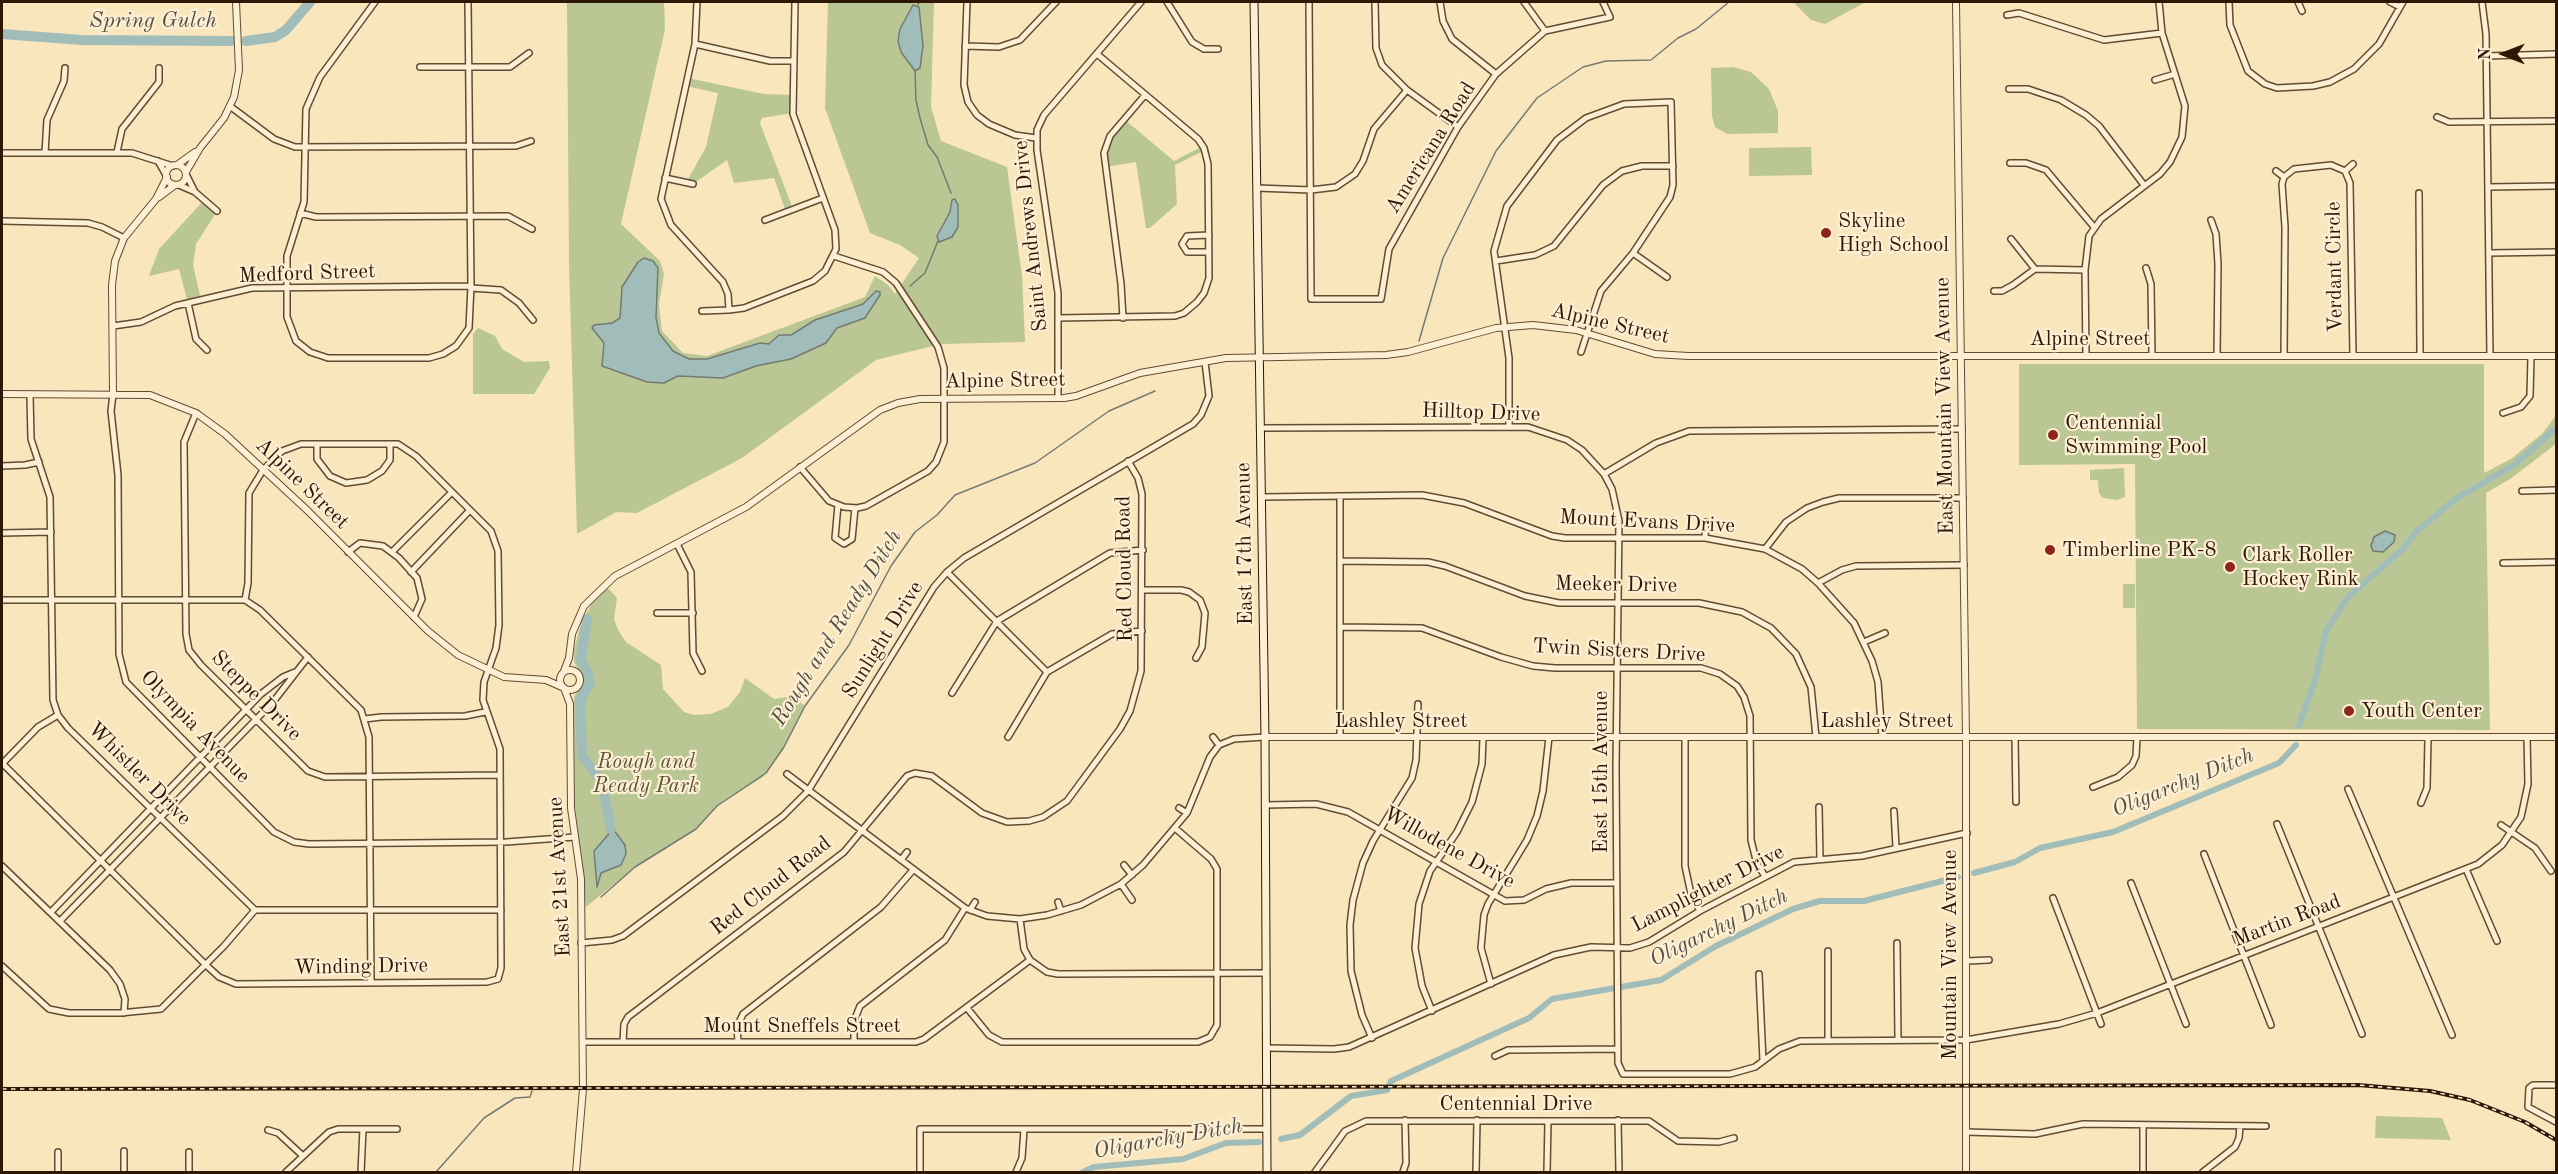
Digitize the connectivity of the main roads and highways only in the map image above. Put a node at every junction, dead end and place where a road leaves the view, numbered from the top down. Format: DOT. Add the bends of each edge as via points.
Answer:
graph roads {
  1 [pos="1254,2"];
  2 [pos="1267,1173"];
  1 -- 2 [label="main road, East 17th Avenue"];
}
